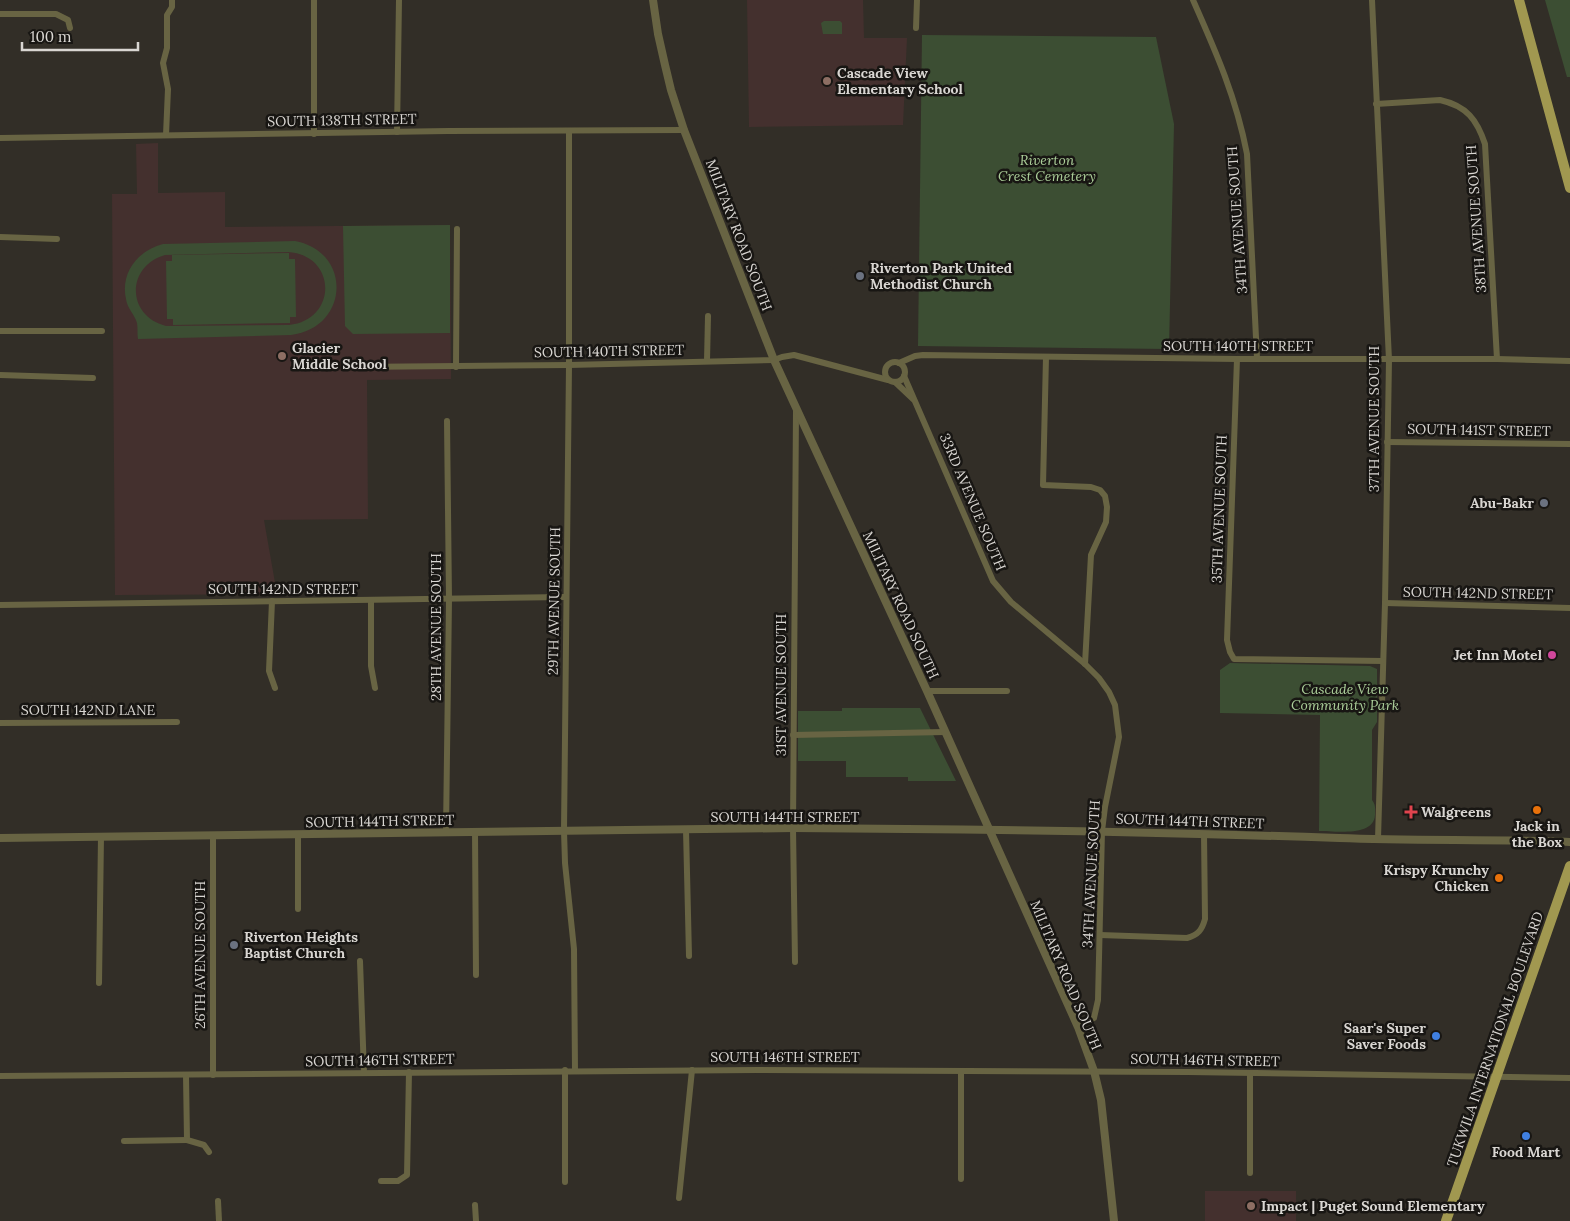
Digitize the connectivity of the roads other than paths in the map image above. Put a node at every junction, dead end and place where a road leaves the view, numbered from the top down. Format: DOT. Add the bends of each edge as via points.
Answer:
graph roads {
  1 [pos="172,0"];
  2 [pos="314,0"];
  3 [pos="399,0"];
  4 [pos="653,0"];
  5 [pos="917,0"];
  6 [pos="1193,0"];
  7 [pos="1372,0"];
  8 [pos="1519,0"];
  9 [pos="0,14"];
  10 [pos="70,28"];
  11 [pos="916,28"];
  12 [pos="1376,104"];
  13 [pos="684,130"];
  14 [pos="569,131"];
  15 [pos="398,132"];
  16 [pos="314,134"];
  17 [pos="166,135"];
  18 [pos="0,138"];
  19 [pos="1570,188"];
  20 [pos="457,229"];
  21 [pos="0,237"];
  22 [pos="56,239"];
  23 [pos="708,316"];
  24 [pos="0,331"];
  25 [pos="102,331"];
  26 [pos="1046,357"];
  27 [pos="1257,358"];
  28 [pos="1237,359"];
  29 [pos="1497,359"];
  30 [pos="774,360"];
  31 [pos="1389,360"];
  32 [pos="1570,361"];
  33 [pos="707,362"];
  34 [pos="569,365"];
  35 [pos="901,366"];
  36 [pos="353,367"];
  37 [pos="456,367"];
  38 [pos="885,370"];
  39 [pos="864,372"];
  40 [pos="0,375"];
  41 [pos="904,376"];
  42 [pos="93,378"];
  43 [pos="888,380"];
  44 [pos="895,382"];
  45 [pos="916,402"];
  46 [pos="796,409"];
  47 [pos="447,421"];
  48 [pos="1387,442"];
  49 [pos="1570,444"];
  50 [pos="566,597"];
  51 [pos="449,599"];
  52 [pos="272,601"];
  53 [pos="371,601"];
  54 [pos="1385,604"];
  55 [pos="0,605"];
  56 [pos="1570,608"];
  57 [pos="1383,661"];
  58 [pos="1085,664"];
  59 [pos="275,688"];
  60 [pos="375,688"];
  61 [pos="927,691"];
  62 [pos="1007,691"];
  63 [pos="177,722"];
  64 [pos="0,723"];
  65 [pos="945,732"];
  66 [pos="793,735"];
  67 [pos="793,828"];
  68 [pos="988,829"];
  69 [pos="686,830"];
  70 [pos="564,831"];
  71 [pos="1102,831"];
  72 [pos="446,832"];
  73 [pos="475,832"];
  74 [pos="298,834"];
  75 [pos="1204,834"];
  76 [pos="213,835"];
  77 [pos="101,836"];
  78 [pos="0,838"];
  79 [pos="1378,839"];
  80 [pos="1570,842"];
  81 [pos="1570,866"];
  82 [pos="298,909"];
  83 [pos="1100,935"];
  84 [pos="689,956"];
  85 [pos="360,961"];
  86 [pos="795,962"];
  87 [pos="476,974"];
  88 [pos="99,983"];
  89 [pos="1078,1027"];
  90 [pos="565,1070"];
  91 [pos="575,1070"];
  92 [pos="692,1070"];
  93 [pos="961,1071"];
  94 [pos="364,1072"];
  95 [pos="410,1072"];
  96 [pos="1094,1072"];
  97 [pos="1250,1073"];
  98 [pos="186,1075"];
  99 [pos="213,1075"];
  100 [pos="0,1076"];
  101 [pos="1496,1076"];
  102 [pos="1570,1078"];
  103 [pos="187,1140"];
  104 [pos="124,1141"];
  105 [pos="209,1152"];
  106 [pos="1250,1173"];
  107 [pos="961,1178"];
  108 [pos="381,1181"];
  109 [pos="565,1182"];
  110 [pos="679,1198"];
  111 [pos="218,1202"];
  112 [pos="476,1205"];
  113 [pos="219,1221"];
  114 [pos="476,1221"];
  115 [pos="1114,1221"];
  116 [pos="1446,1221"];
  1 -- 17 [label="street" via="167,15 167,48 163,63 168,89"];
  2 -- 16 [label="street"];
  3 -- 15 [label="street"];
  4 -- 13 [label="street, MILITARY ROAD SOUTH" via="665,65"];
  5 -- 11 [label="street"];
  6 -- 27 [label="street, 34TH AVENUE SOUTH" via="1228,83 1242,128"];
  7 -- 12 [label="street, 37TH AVENUE SOUTH"];
  8 -- 19 [label="main road"];
  9 -- 10 [label="street" via="56,14 68,20"];
  12 -- 29 [label="street, 38TH AVENUE SOUTH" via="1450,102 1463,109 1480,129 1485,144"];
  12 -- 31 [label="street, 37TH AVENUE SOUTH"];
  13 -- 14 [label="street, SOUTH 138TH STREET"];
  13 -- 30 [label="street, MILITARY ROAD SOUTH"];
  14 -- 15 [label="street, SOUTH 138TH STREET"];
  14 -- 34 [label="street, 29TH AVENUE SOUTH"];
  15 -- 16 [label="street, SOUTH 138TH STREET"];
  16 -- 17 [label="street, SOUTH 138TH STREET"];
  17 -- 18 [label="street, SOUTH 138TH STREET"];
  20 -- 37 [label="street"];
  21 -- 22 [label="street"];
  23 -- 33 [label="street"];
  24 -- 25 [label="street"];
  26 -- 28 [label="street, SOUTH 140TH STREET"];
  26 -- 35 [label="street, SOUTH 140TH STREET" via="923,355 914,356"];
  26 -- 58 [label="street" via="1044,485 1100,490 1107,507 1106,522 1090,555"];
  27 -- 28 [label="street, SOUTH 140TH STREET"];
  27 -- 31 [label="street, SOUTH 140TH STREET"];
  28 -- 57 [label="street, 35TH AVENUE SOUTH" via="1227,640 1234,658"];
  29 -- 31 [label="street, SOUTH 140TH STREET"];
  29 -- 32 [label="street, SOUTH 140TH STREET"];
  30 -- 33 [label="street, SOUTH 140TH STREET"];
  30 -- 39 [label="street, SOUTH 140TH STREET" via="794,355"];
  30 -- 46 [label="street, MILITARY ROAD SOUTH"];
  31 -- 48 [label="street, 37TH AVENUE SOUTH"];
  33 -- 34 [label="street, SOUTH 140TH STREET"];
  34 -- 37 [label="street, SOUTH 140TH STREET"];
  34 -- 50 [label="street, 29TH AVENUE SOUTH"];
  35 -- 38 [label="street" via="890,364"];
  35 -- 41 [label="street"];
  36 -- 37 [label="street, SOUTH 140TH STREET"];
  38 -- 39 [label="street, SOUTH 140TH STREET"];
  38 -- 43 [label="street"];
  39 -- 43 [label="street, SOUTH 140TH STREET"];
  40 -- 42 [label="street"];
  41 -- 44 [label="street"];
  41 -- 45 [label="street, 33RD AVENUE SOUTH"];
  43 -- 44 [label="street"];
  44 -- 45 [label="street, 33RD AVENUE SOUTH"];
  45 -- 58 [label="street, 33RD AVENUE SOUTH" via="993,581 1011,602"];
  46 -- 61 [label="street, MILITARY ROAD SOUTH"];
  46 -- 66 [label="street, 31ST AVENUE SOUTH"];
  47 -- 51 [label="street, 28TH AVENUE SOUTH"];
  48 -- 49 [label="street, SOUTH 141ST STREET"];
  48 -- 54 [label="street, 37TH AVENUE SOUTH"];
  50 -- 51 [label="street, SOUTH 142ND STREET"];
  50 -- 70 [label="street, 29TH AVENUE SOUTH"];
  51 -- 53 [label="street, SOUTH 142ND STREET"];
  51 -- 72 [label="street, 28TH AVENUE SOUTH"];
  52 -- 53 [label="street, SOUTH 142ND STREET"];
  52 -- 55 [label="street, SOUTH 142ND STREET"];
  52 -- 59 [label="street" via="269,671"];
  53 -- 60 [label="street" via="370,666"];
  54 -- 56 [label="street, SOUTH 142ND STREET"];
  54 -- 57 [label="street, 37TH AVENUE SOUTH"];
  57 -- 79 [label="street, 37TH AVENUE SOUTH"];
  58 -- 71 [label="street, 34TH AVENUE SOUTH" via="1109,692 1118,721 1118,748 1104,807"];
  61 -- 62 [label="street"];
  61 -- 65 [label="street, MILITARY ROAD SOUTH"];
  63 -- 64 [label="street, SOUTH 142ND LANE"];
  65 -- 66 [label="street"];
  65 -- 68 [label="street, MILITARY ROAD SOUTH"];
  66 -- 67 [label="street, 31ST AVENUE SOUTH"];
  67 -- 68 [label="street, SOUTH 144TH STREET"];
  67 -- 69 [label="street, SOUTH 144TH STREET"];
  67 -- 86 [label="street, 31ST AVENUE SOUTH"];
  68 -- 71 [label="street, SOUTH 144TH STREET"];
  68 -- 89 [label="street, MILITARY ROAD SOUTH"];
  69 -- 70 [label="street, SOUTH 144TH STREET"];
  69 -- 84 [label="street"];
  70 -- 73 [label="street, SOUTH 144TH STREET"];
  70 -- 91 [label="street, 29TH AVENUE SOUTH" via="574,949"];
  71 -- 75 [label="street, SOUTH 144TH STREET"];
  71 -- 83 [label="street, 34TH AVENUE SOUTH"];
  72 -- 73 [label="street, SOUTH 144TH STREET"];
  72 -- 74 [label="street, SOUTH 144TH STREET"];
  73 -- 87 [label="street"];
  74 -- 76 [label="street, SOUTH 144TH STREET"];
  74 -- 82 [label="street"];
  75 -- 79 [label="street, SOUTH 144TH STREET"];
  75 -- 83 [label="street" via="1205,919 1199,933 1186,938"];
  76 -- 77 [label="street, SOUTH 144TH STREET"];
  76 -- 99 [label="street, 26TH AVENUE SOUTH"];
  77 -- 78 [label="street, SOUTH 144TH STREET"];
  77 -- 88 [label="street"];
  79 -- 80 [label="street, SOUTH 144TH STREET"];
  81 -- 101 [label="main road, TUKWILA INTERNATIONAL BOULEVARD"];
  83 -- 89 [label="street, 34TH AVENUE SOUTH" via="1096,1012 1094,1018"];
  85 -- 94 [label="street"];
  89 -- 96 [label="street, MILITARY ROAD SOUTH"];
  90 -- 91 [label="street, SOUTH 146TH STREET"];
  90 -- 95 [label="street, SOUTH 146TH STREET"];
  90 -- 109 [label="street"];
  91 -- 92 [label="street, SOUTH 146TH STREET"];
  92 -- 93 [label="street, SOUTH 146TH STREET"];
  92 -- 110 [label="street"];
  93 -- 96 [label="street, SOUTH 146TH STREET"];
  93 -- 107 [label="street"];
  94 -- 95 [label="street, SOUTH 146TH STREET"];
  94 -- 99 [label="street, SOUTH 146TH STREET"];
  95 -- 108 [label="street" via="407,1175 398,1181"];
  96 -- 97 [label="street, SOUTH 146TH STREET"];
  96 -- 115 [label="street, MILITARY ROAD SOUTH" via="1102,1100"];
  97 -- 101 [label="street, SOUTH 146TH STREET"];
  97 -- 106 [label="street"];
  98 -- 99 [label="street, SOUTH 146TH STREET"];
  98 -- 100 [label="street, SOUTH 146TH STREET"];
  98 -- 103 [label="street"];
  101 -- 102 [label="street, SOUTH 146TH STREET"];
  101 -- 116 [label="main road, TUKWILA INTERNATIONAL BOULEVARD"];
  103 -- 104 [label="street"];
  103 -- 105 [label="street" via="204,1145"];
  111 -- 113 [label="street"];
  112 -- 114 [label="street"];
}
